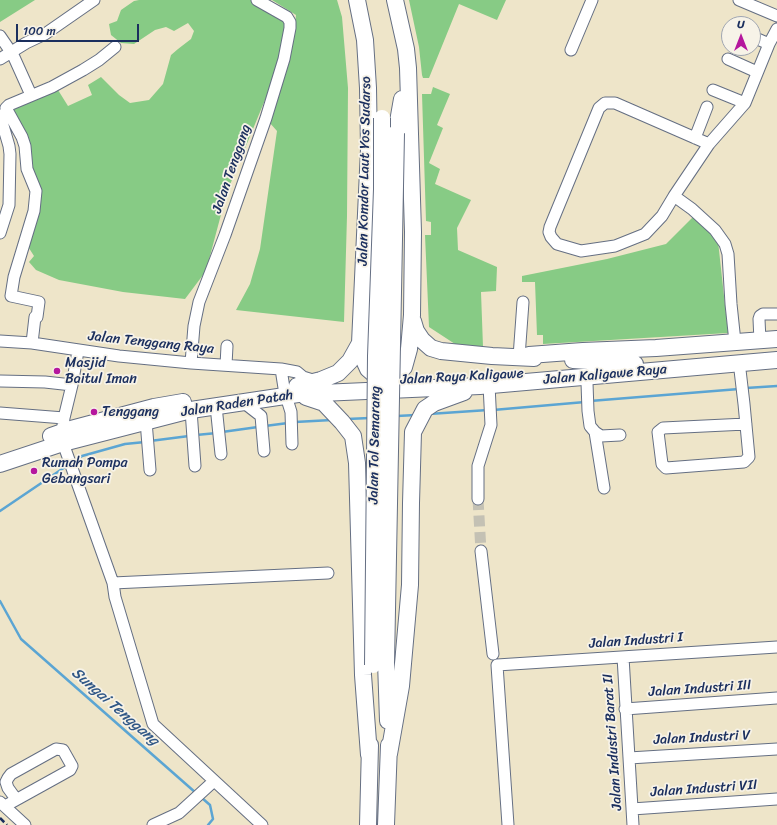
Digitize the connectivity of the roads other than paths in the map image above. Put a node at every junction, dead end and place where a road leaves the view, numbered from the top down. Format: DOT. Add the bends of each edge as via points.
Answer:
graph roads {
  1 [pos="94,0"];
  2 [pos="257,0"];
  3 [pos="357,0"];
  4 [pos="395,0"];
  5 [pos="592,0"];
  6 [pos="739,0"];
  7 [pos="777,16"];
  8 [pos="777,29"];
  9 [pos="0,36"];
  10 [pos="761,40"];
  11 [pos="769,44"];
  12 [pos="115,47"];
  13 [pos="571,50"];
  14 [pos="11,52"];
  15 [pos="0,59"];
  16 [pos="728,59"];
  17 [pos="367,67"];
  18 [pos="408,68"];
  19 [pos="757,72"];
  20 [pos="713,90"];
  21 [pos="31,95"];
  22 [pos="745,103"];
  23 [pos="707,107"];
  24 [pos="0,115"];
  25 [pos="695,138"];
  26 [pos="709,144"];
  27 [pos="674,196"];
  28 [pos="0,234"];
  29 [pos="523,302"];
  30 [pos="777,314"];
  31 [pos="412,315"];
  32 [pos="777,339"];
  33 [pos="0,341"];
  34 [pos="760,341"];
  35 [pos="736,342"];
  36 [pos="32,343"];
  37 [pos="360,343"];
  38 [pos="227,346"];
  39 [pos="78,350"];
  40 [pos="777,351"];
  41 [pos="521,357"];
  42 [pos="777,360"];
  43 [pos="191,363"];
  44 [pos="638,364"];
  45 [pos="226,365"];
  46 [pos="777,367"];
  47 [pos="280,369"];
  48 [pos="740,372"];
  49 [pos="0,381"];
  50 [pos="317,381"];
  51 [pos="381,382"];
  52 [pos="72,385"];
  53 [pos="587,385"];
  54 [pos="490,387"];
  55 [pos="291,391"];
  56 [pos="345,392"];
  57 [pos="433,396"];
  58 [pos="243,402"];
  59 [pos="0,413"];
  60 [pos="217,413"];
  61 [pos="191,415"];
  62 [pos="746,424"];
  63 [pos="146,425"];
  64 [pos="595,432"];
  65 [pos="620,435"];
  66 [pos="63,436"];
  67 [pos="292,440"];
  68 [pos="264,451"];
  69 [pos="0,454"];
  70 [pos="221,454"];
  71 [pos="0,464"];
  72 [pos="195,466"];
  73 [pos="150,470"];
  74 [pos="604,488"];
  75 [pos="478,499"];
  76 [pos="481,551"];
  77 [pos="328,573"];
  78 [pos="113,583"];
  79 [pos="777,647"];
  80 [pos="493,654"];
  81 [pos="623,657"];
  82 [pos="380,663"];
  83 [pos="777,698"];
  84 [pos="625,709"];
  85 [pos="777,749"];
  86 [pos="389,754"];
  87 [pos="370,755"];
  88 [pos="629,758"];
  89 [pos="212,783"];
  90 [pos="16,799"];
  91 [pos="777,800"];
  92 [pos="2,804"];
  93 [pos="632,809"];
  94 [pos="24,825"];
  95 [pos="153,825"];
  96 [pos="262,825"];
  97 [pos="368,825"];
  98 [pos="386,825"];
  99 [pos="508,825"];
  100 [pos="633,825"];
  1 -- 14 [label="street" via="45,34"];
  2 -- 43 [label="street, Jalan Tenggang" via="287,17 290,28 284,59 266,118 199,302"];
  3 -- 17 [label="highway, Jalan Komdor Laut Yos Sudarso" via="365,40"];
  4 -- 18 [label="highway"];
  5 -- 13 [label="street"];
  6 -- 7 [label="street"];
  8 -- 11 [label="street"];
  9 -- 14 [label="street"];
  10 -- 11 [label="street"];
  11 -- 19 [label="street"];
  12 -- 21 [label="street" via="82,70 52,87"];
  14 -- 15 [label="street"];
  14 -- 21 [label="street"];
  16 -- 19 [label="street"];
  17 -- 37 [label="highway, Jalan Komdor Laut Yos Sudarso" via="369,149"];
  17 -- 82 [label="highway, Jalan Tol Semarang, bridge" via="382,118 376,356"];
  18 -- 31 [label="highway" via="413,232"];
  18 -- 82 [label="highway, Jalan Tol Semarang, bridge" via="396,133"];
  19 -- 22 [label="street"];
  20 -- 22 [label="street"];
  21 -- 36 [label="street" via="6,108 22,137 27,168 36,191 34,211 14,277 11,296 39,302"];
  22 -- 26 [label="street"];
  23 -- 25 [label="street"];
  24 -- 28 [label="street" via="10,154 9,205"];
  25 -- 26 [label="street"];
  25 -- 27 [label="street" via="615,103 605,103 598,108 549,232 557,244 581,251 615,246 644,234 662,216"];
  26 -- 27 [label="street"];
  27 -- 35 [label="street" via="715,230 725,244"];
  29 -- 41 [label="street"];
  30 -- 34 [label="street" via="760,316"];
  31 -- 41 [label="highway" via="418,335 431,348"];
  31 -- 51 [label="highway" via="410,349 404,367 397,374"];
  32 -- 34 [label="highway"];
  33 -- 36 [label="street, Jalan Tenggang Raya"];
  34 -- 35 [label="highway"];
  35 -- 41 [label="highway"];
  36 -- 39 [label="street, Jalan Tenggang Raya"];
  37 -- 50 [label="highway" via="350,361 338,373"];
  37 -- 51 [label="highway" via="368,369"];
  38 -- 45 [label="street"];
  39 -- 43 [label="street, Jalan Tenggang Raya"];
  39 -- 52 [label="street"];
  40 -- 44 [label="highway, Jalan Kaligawe Raya"];
  41 -- 44 [label="highway"];
  42 -- 54 [label="highway, Jalan Kaligawe Raya"];
  43 -- 45 [label="street, Jalan Tenggang Raya"];
  44 -- 51 [label="highway, Jalan Raya Kaligawe" via="473,378"];
  45 -- 47 [label="street, Jalan Tenggang Raya"];
  46 -- 48 [label="highway"];
  47 -- 50 [label="street, Jalan Tenggang Raya" via="297,372 303,377"];
  47 -- 55 [label="street"];
  48 -- 53 [label="highway"];
  48 -- 62 [label="street"];
  49 -- 52 [label="street"];
  50 -- 55 [label="highway"];
  51 -- 55 [label="highway, Jalan Raden Patah"];
  51 -- 56 [label="highway"];
  51 -- 57 [label="highway"];
  52 -- 66 [label="street"];
  53 -- 54 [label="highway"];
  53 -- 64 [label="street" via="590,426"];
  54 -- 57 [label="highway, Jalan Kaligawe Raya"];
  54 -- 75 [label="street" via="491,425 478,466"];
  55 -- 56 [label="highway, Jalan Raden Patah"];
  55 -- 58 [label="highway, Jalan Raden Patah"];
  55 -- 66 [label="highway, Jalan Raden Patah" via="154,407"];
  55 -- 67 [label="street"];
  55 -- 87 [label="highway" via="324,403 353,436 357,463 363,675"];
  56 -- 57 [label="highway, Jalan Raden Patah"];
  57 -- 86 [label="highway" via="413,432 410,585 402,686"];
  58 -- 60 [label="highway, Jalan Raden Patah"];
  58 -- 68 [label="street" via="261,416"];
  59 -- 66 [label="street"];
  60 -- 61 [label="highway, Jalan Raden Patah"];
  60 -- 70 [label="street"];
  61 -- 63 [label="highway, Jalan Raden Patah"];
  61 -- 72 [label="street"];
  62 -- 62 [label="street" via="749,457 744,462 666,468 662,464 658,432 663,428"];
  63 -- 66 [label="highway, Jalan Raden Patah"];
  63 -- 73 [label="street"];
  64 -- 65 [label="street" via="601,436"];
  64 -- 74 [label="street"];
  66 -- 69 [label="highway, Jalan Raden Patah"];
  66 -- 71 [label="highway, Jalan Raden Patah"];
  66 -- 78 [label="street" via="73,474"];
  76 -- 80 [label="street"];
  77 -- 78 [label="street"];
  78 -- 89 [label="street" via="153,724"];
  79 -- 81 [label="street, Jalan Industri I"];
  81 -- 84 [label="street, Jalan Industri Barat II"];
  81 -- 99 [label="street, Jalan Industri I" via="498,665"];
  82 -- 86 [label="highway, Jalan Tol Semarang"];
  82 -- 87 [label="highway, Jalan Tol Semarang"];
  83 -- 84 [label="street, Jalan Industri III"];
  84 -- 88 [label="street, Jalan Industri Barat II"];
  85 -- 88 [label="street, Jalan Industri V"];
  86 -- 98 [label="highway, Jalan Tol Semarang"];
  87 -- 97 [label="highway, Jalan Tol Semarang"];
  88 -- 93 [label="street, Jalan Industri Barat II"];
  89 -- 95 [label="street" via="179,813"];
  89 -- 96 [label="street"];
  90 -- 90 [label="street" via="70,770 72,766 63,750 56,749 11,774 6,782"];
  90 -- 92 [label="street"];
  91 -- 93 [label="street, Jalan Industri VII"];
  92 -- 94 [label="street"];
  93 -- 100 [label="street, Jalan Industri Barat II"];
}
